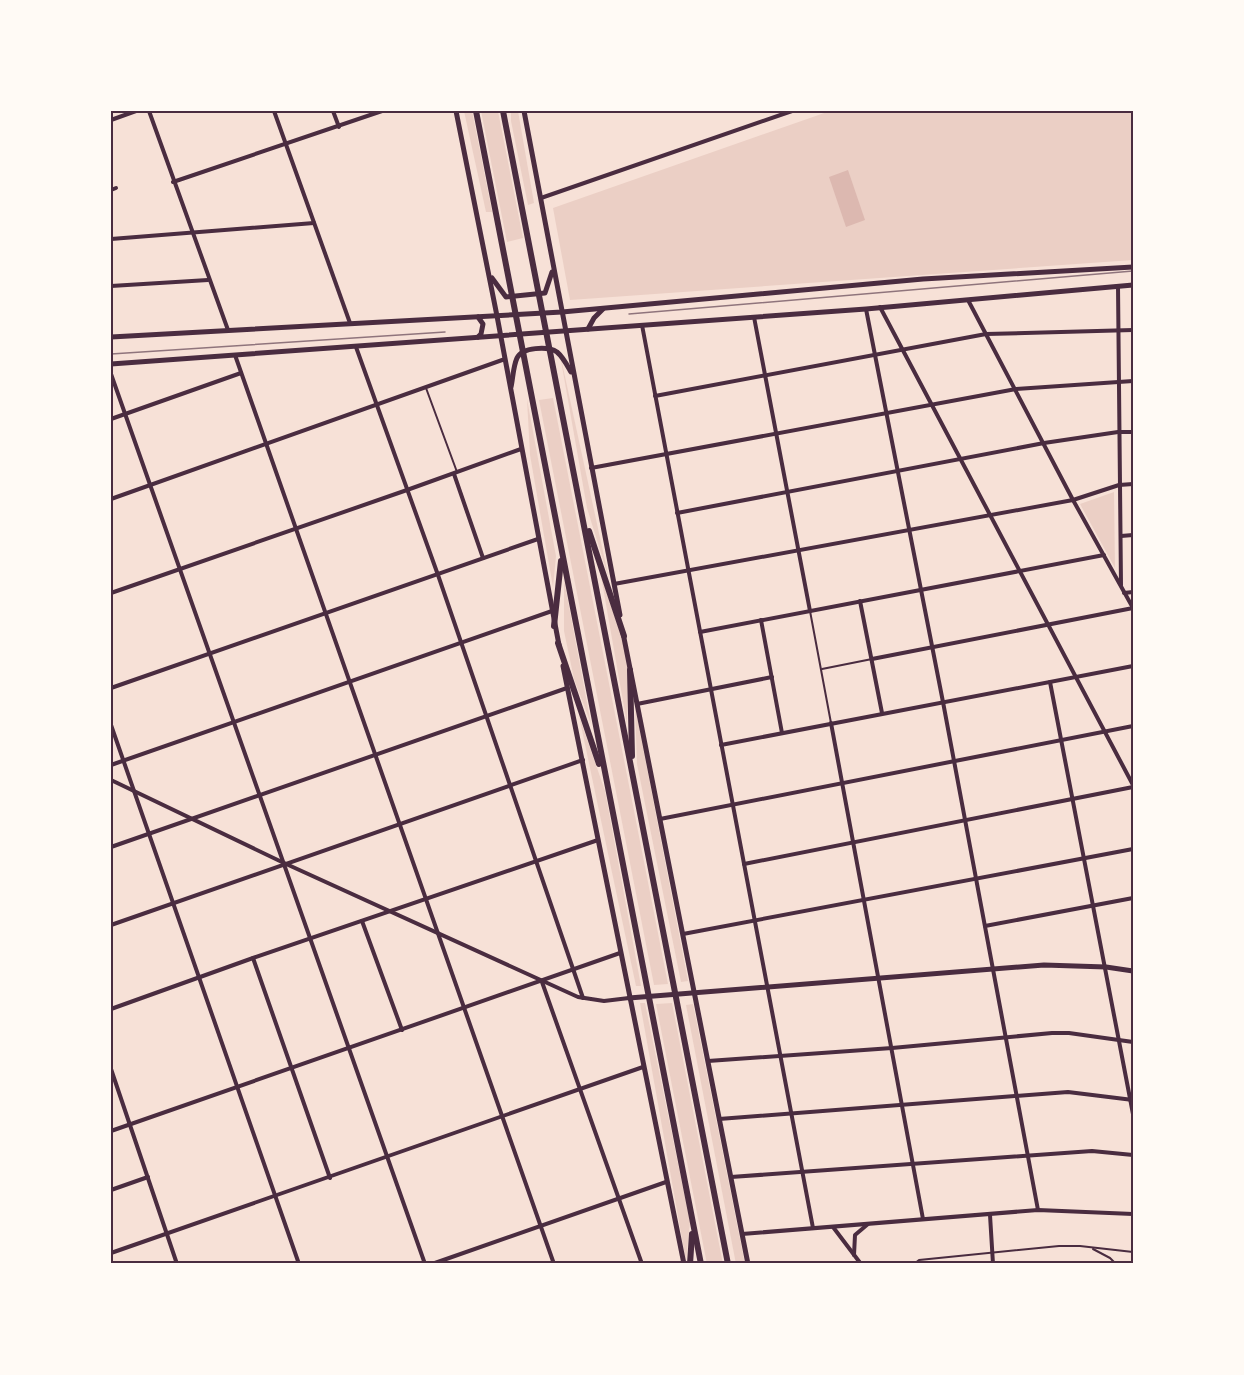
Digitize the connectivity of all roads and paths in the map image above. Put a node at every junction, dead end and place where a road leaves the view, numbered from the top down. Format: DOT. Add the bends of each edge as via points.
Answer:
graph roads {
  1 [pos="136,111"];
  2 [pos="149,111"];
  3 [pos="274,111"];
  4 [pos="333,111"];
  5 [pos="382,111"];
  6 [pos="456,111"];
  7 [pos="476,111"];
  8 [pos="504,111"];
  9 [pos="524,111"];
  10 [pos="792,111"];
  11 [pos="111,120"];
  12 [pos="339,127"];
  13 [pos="286,145"];
  14 [pos="173,182"];
  15 [pos="540,199"];
  16 [pos="314,223"];
  17 [pos="192,232"];
  18 [pos="111,239"];
  19 [pos="1133,267"];
  20 [pos="553,268"];
  21 [pos="488,271"];
  22 [pos="208,280"];
  23 [pos="1133,285"];
  24 [pos="111,286"];
  25 [pos="1118,286"];
  26 [pos="968,300"];
  27 [pos="880,307"];
  28 [pos="603,309"];
  29 [pos="866,309"];
  30 [pos="562,312"];
  31 [pos="497,316"];
  32 [pos="478,317"];
  33 [pos="754,317"];
  34 [pos="350,323"];
  35 [pos="642,325"];
  36 [pos="588,329"];
  37 [pos="228,330"];
  38 [pos="1117,330"];
  39 [pos="1133,330"];
  40 [pos="565,331"];
  41 [pos="986,334"];
  42 [pos="501,335"];
  43 [pos="478,337"];
  44 [pos="111,338"];
  45 [pos="356,347"];
  46 [pos="902,350"];
  47 [pos="235,355"];
  48 [pos="875,355"];
  49 [pos="505,359"];
  50 [pos="111,364"];
  51 [pos="111,374"];
  52 [pos="242,374"];
  53 [pos="765,375"];
  54 [pos="573,376"];
  55 [pos="1118,381"];
  56 [pos="1133,381"];
  57 [pos="426,388"];
  58 [pos="1016,389"];
  59 [pos="511,391"];
  60 [pos="655,396"];
  61 [pos="931,405"];
  62 [pos="377,406"];
  63 [pos="887,414"];
  64 [pos="125,415"];
  65 [pos="111,419"];
  66 [pos="1118,432"];
  67 [pos="1133,432"];
  68 [pos="776,434"];
  69 [pos="1044,443"];
  70 [pos="267,445"];
  71 [pos="521,448"];
  72 [pos="666,454"];
  73 [pos="960,459"];
  74 [pos="591,468"];
  75 [pos="898,471"];
  76 [pos="455,473"];
  77 [pos="1119,484"];
  78 [pos="1133,484"];
  79 [pos="151,487"];
  80 [pos="407,490"];
  81 [pos="787,491"];
  82 [pos="111,499"];
  83 [pos="1073,500"];
  84 [pos="580,507"];
  85 [pos="677,513"];
  86 [pos="990,516"];
  87 [pos="296,529"];
  88 [pos="909,530"];
  89 [pos="1133,535"];
  90 [pos="1121,536"];
  91 [pos="538,539"];
  92 [pos="798,552"];
  93 [pos="561,554"];
  94 [pos="1104,555"];
  95 [pos="483,558"];
  96 [pos="180,568"];
  97 [pos="688,571"];
  98 [pos="1020,571"];
  99 [pos="438,575"];
  100 [pos="614,585"];
  101 [pos="1121,586"];
  102 [pos="920,589"];
  103 [pos="1133,592"];
  104 [pos="111,593"];
  105 [pos="1124,593"];
  106 [pos="860,601"];
  107 [pos="1133,608"];
  108 [pos="552,611"];
  109 [pos="810,611"];
  110 [pos="325,614"];
  111 [pos="761,620"];
  112 [pos="1048,624"];
  113 [pos="554,626"];
  114 [pos="700,632"];
  115 [pos="624,636"];
  116 [pos="460,642"];
  117 [pos="558,643"];
  118 [pos="932,647"];
  119 [pos="211,654"];
  120 [pos="872,659"];
  121 [pos="1133,666"];
  122 [pos="820,669"];
  123 [pos="630,670"];
  124 [pos="772,677"];
  125 [pos="1076,677"];
  126 [pos="1050,681"];
  127 [pos="350,683"];
  128 [pos="568,687"];
  129 [pos="111,688"];
  130 [pos="710,689"];
  131 [pos="943,702"];
  132 [pos="637,704"];
  133 [pos="882,713"];
  134 [pos="486,716"];
  135 [pos="235,722"];
  136 [pos="831,723"];
  137 [pos="111,724"];
  138 [pos="1133,726"];
  139 [pos="1105,732"];
  140 [pos="782,733"];
  141 [pos="1062,740"];
  142 [pos="721,745"];
  143 [pos="375,754"];
  144 [pos="123,760"];
  145 [pos="583,760"];
  146 [pos="954,761"];
  147 [pos="111,765"];
  148 [pos="633,775"];
  149 [pos="111,780"];
  150 [pos="842,783"];
  151 [pos="510,785"];
  152 [pos="1133,786"];
  153 [pos="607,788"];
  154 [pos="134,791"];
  155 [pos="260,794"];
  156 [pos="1073,800"];
  157 [pos="732,804"];
  158 [pos="192,819"];
  159 [pos="660,819"];
  160 [pos="965,820"];
  161 [pos="400,825"];
  162 [pos="149,833"];
  163 [pos="598,840"];
  164 [pos="853,842"];
  165 [pos="111,847"];
  166 [pos="1133,849"];
  167 [pos="1084,858"];
  168 [pos="537,860"];
  169 [pos="284,863"];
  170 [pos="744,864"];
  171 [pos="976,878"];
  172 [pos="427,898"];
  173 [pos="1133,898"];
  174 [pos="864,900"];
  175 [pos="174,903"];
  176 [pos="1093,906"];
  177 [pos="391,911"];
  178 [pos="362,921"];
  179 [pos="754,921"];
  180 [pos="111,926"];
  181 [pos="985,926"];
  182 [pos="439,932"];
  183 [pos="682,934"];
  184 [pos="311,939"];
  185 [pos="620,953"];
  186 [pos="253,958"];
  187 [pos="1106,967"];
  188 [pos="993,968"];
  189 [pos="573,970"];
  190 [pos="1133,970"];
  191 [pos="200,977"];
  192 [pos="878,978"];
  193 [pos="542,982"];
  194 [pos="766,986"];
  195 [pos="693,993"];
  196 [pos="584,998"];
  197 [pos="629,998"];
  198 [pos="466,1008"];
  199 [pos="111,1010"];
  200 [pos="402,1030"];
  201 [pos="1006,1038"];
  202 [pos="1120,1041"];
  203 [pos="1133,1042"];
  204 [pos="349,1048"];
  205 [pos="892,1048"];
  206 [pos="780,1056"];
  207 [pos="708,1061"];
  208 [pos="291,1068"];
  209 [pos="643,1068"];
  210 [pos="111,1069"];
  211 [pos="238,1087"];
  212 [pos="581,1089"];
  213 [pos="1016,1095"];
  214 [pos="1132,1100"];
  215 [pos="903,1104"];
  216 [pos="791,1112"];
  217 [pos="1133,1114"];
  218 [pos="502,1116"];
  219 [pos="719,1119"];
  220 [pos="131,1124"];
  221 [pos="111,1131"];
  222 [pos="1133,1155"];
  223 [pos="1028,1156"];
  224 [pos="387,1157"];
  225 [pos="914,1164"];
  226 [pos="802,1172"];
  227 [pos="148,1177"];
  228 [pos="730,1177"];
  229 [pos="330,1178"];
  230 [pos="666,1182"];
  231 [pos="111,1190"];
  232 [pos="276,1197"];
  233 [pos="619,1198"];
  234 [pos="1038,1210"];
  235 [pos="1133,1214"];
  236 [pos="990,1215"];
  237 [pos="923,1219"];
  238 [pos="869,1223"];
  239 [pos="693,1224"];
  240 [pos="541,1226"];
  241 [pos="833,1227"];
  242 [pos="813,1228"];
  243 [pos="167,1234"];
  244 [pos="742,1234"];
  245 [pos="1090,1247"];
  246 [pos="1133,1252"];
  247 [pos="111,1253"];
  248 [pos="992,1253"];
  249 [pos="854,1256"];
  250 [pos="177,1264"];
  251 [pos="299,1264"];
  252 [pos="425,1264"];
  253 [pos="432,1264"];
  254 [pos="554,1264"];
  255 [pos="642,1264"];
  256 [pos="684,1264"];
  257 [pos="690,1264"];
  258 [pos="701,1264"];
  259 [pos="728,1264"];
  260 [pos="748,1264"];
  261 [pos="861,1264"];
  262 [pos="914,1264"];
  263 [pos="993,1264"];
  264 [pos="1116,1264"];
  1 -- 11 [label="street"];
  2 -- 14 [label="street"];
  3 -- 13 [label="street"];
  4 -- 12 [label="street"];
  5 -- 12 [label="street"];
  6 -- 21 [label="main road"];
  7 -- 93 [label="highway"];
  8 -- 84 [label="highway"];
  9 -- 15 [label="main road"];
  10 -- 15 [label="street"];
  12 -- 13 [label="street"];
  13 -- 14 [label="street"];
  13 -- 16 [label="street"];
  14 -- 17 [label="street"];
  15 -- 20 [label="main road"];
  16 -- 17 [label="street"];
  16 -- 34 [label="street"];
  17 -- 18 [label="street"];
  17 -- 22 [label="street"];
  19 -- 28 [label="main road" via="923,279"];
  20 -- 21 [label="main road" via="545,293 509,298"];
  20 -- 30 [label="main road"];
  21 -- 31 [label="main road"];
  22 -- 24 [label="street"];
  22 -- 37 [label="street"];
  23 -- 25 [label="main road"];
  25 -- 26 [label="main road"];
  25 -- 38 [label="street"];
  26 -- 27 [label="main road"];
  26 -- 41 [label="street"];
  27 -- 29 [label="main road"];
  27 -- 46 [label="street"];
  28 -- 30 [label="main road"];
  28 -- 36 [label="main road"];
  29 -- 33 [label="main road"];
  29 -- 48 [label="street"];
  30 -- 31 [label="main road"];
  30 -- 40 [label="main road"];
  31 -- 32 [label="main road"];
  31 -- 42 [label="main road"];
  32 -- 34 [label="main road"];
  32 -- 43 [label="main road" via="483,324"];
  33 -- 35 [label="main road"];
  33 -- 53 [label="street"];
  34 -- 37 [label="main road"];
  35 -- 36 [label="main road"];
  35 -- 60 [label="street"];
  36 -- 40 [label="main road"];
  37 -- 44 [label="main road"];
  38 -- 39 [label="street"];
  38 -- 41 [label="street"];
  38 -- 55 [label="street"];
  40 -- 42 [label="main road"];
  40 -- 54 [label="main road"];
  41 -- 46 [label="street"];
  41 -- 58 [label="street"];
  42 -- 43 [label="main road"];
  42 -- 49 [label="main road"];
  43 -- 45 [label="main road"];
  45 -- 47 [label="main road"];
  45 -- 62 [label="street"];
  46 -- 48 [label="street"];
  46 -- 61 [label="street"];
  47 -- 50 [label="main road"];
  47 -- 52 [label="street"];
  48 -- 53 [label="street"];
  48 -- 63 [label="street"];
  49 -- 57 [label="street"];
  49 -- 59 [label="main road"];
  51 -- 64 [label="street"];
  52 -- 64 [label="street"];
  52 -- 70 [label="street"];
  53 -- 60 [label="street"];
  53 -- 68 [label="street"];
  54 -- 59 [label="main road" via="552,349 525,351 517,358"];
  54 -- 74 [label="main road"];
  55 -- 56 [label="street"];
  55 -- 58 [label="street"];
  55 -- 66 [label="street"];
  57 -- 62 [label="street"];
  57 -- 76 [label="street"];
  58 -- 61 [label="street"];
  58 -- 69 [label="street"];
  59 -- 71 [label="main road"];
  60 -- 72 [label="street"];
  61 -- 63 [label="street"];
  61 -- 73 [label="street"];
  62 -- 70 [label="street"];
  62 -- 80 [label="street"];
  63 -- 68 [label="street"];
  63 -- 75 [label="street"];
  64 -- 65 [label="street"];
  64 -- 79 [label="street"];
  66 -- 67 [label="street"];
  66 -- 69 [label="street"];
  66 -- 77 [label="street"];
  68 -- 72 [label="street"];
  68 -- 81 [label="street"];
  69 -- 73 [label="street"];
  69 -- 83 [label="street"];
  70 -- 79 [label="street"];
  70 -- 87 [label="street"];
  71 -- 76 [label="street"];
  71 -- 91 [label="main road"];
  72 -- 74 [label="street"];
  72 -- 85 [label="street"];
  73 -- 75 [label="street"];
  73 -- 86 [label="street"];
  74 -- 100 [label="main road"];
  75 -- 81 [label="street"];
  75 -- 88 [label="street"];
  76 -- 80 [label="street"];
  76 -- 95 [label="street"];
  77 -- 78 [label="street"];
  77 -- 83 [label="street"];
  77 -- 90 [label="street"];
  79 -- 82 [label="street"];
  79 -- 96 [label="street"];
  80 -- 87 [label="street"];
  80 -- 99 [label="street"];
  81 -- 85 [label="street"];
  81 -- 92 [label="street"];
  83 -- 86 [label="street"];
  83 -- 94 [label="street"];
  84 -- 115 [label="highway"];
  84 -- 148 [label="highway"];
  85 -- 97 [label="street"];
  86 -- 88 [label="street"];
  86 -- 98 [label="street"];
  87 -- 96 [label="street"];
  87 -- 110 [label="street"];
  88 -- 92 [label="street"];
  88 -- 102 [label="street"];
  89 -- 90 [label="street"];
  90 -- 101 [label="street"];
  91 -- 95 [label="street"];
  91 -- 108 [label="main road"];
  92 -- 97 [label="street"];
  92 -- 109 [label="street"];
  93 -- 113 [label="highway"];
  93 -- 153 [label="highway"];
  94 -- 98 [label="street"];
  94 -- 101 [label="street"];
  95 -- 99 [label="street"];
  96 -- 104 [label="street"];
  96 -- 119 [label="street"];
  97 -- 100 [label="street"];
  97 -- 114 [label="street"];
  98 -- 102 [label="street"];
  98 -- 112 [label="street"];
  99 -- 110 [label="street"];
  99 -- 116 [label="street"];
  100 -- 115 [label="main road"];
  101 -- 105 [label="street"];
  102 -- 106 [label="street"];
  102 -- 118 [label="street"];
  103 -- 105 [label="street"];
  105 -- 107 [label="street"];
  106 -- 109 [label="street"];
  106 -- 120 [label="street"];
  107 -- 112 [label="street"];
  108 -- 113 [label="main road"];
  108 -- 116 [label="street"];
  109 -- 111 [label="street"];
  109 -- 122 [label="street"];
  110 -- 119 [label="street"];
  110 -- 127 [label="street"];
  111 -- 114 [label="street"];
  111 -- 124 [label="street"];
  112 -- 118 [label="street"];
  112 -- 125 [label="street"];
  113 -- 117 [label="main road"];
  114 -- 130 [label="street"];
  115 -- 123 [label="main road"];
  116 -- 127 [label="street"];
  116 -- 134 [label="street"];
  117 -- 128 [label="main road"];
  117 -- 153 [label="highway"];
  118 -- 120 [label="street"];
  118 -- 131 [label="street"];
  119 -- 129 [label="street"];
  119 -- 135 [label="street"];
  120 -- 122 [label="street"];
  120 -- 133 [label="street"];
  121 -- 125 [label="street"];
  122 -- 136 [label="street"];
  123 -- 132 [label="main road"];
  123 -- 148 [label="highway"];
  124 -- 130 [label="street"];
  124 -- 140 [label="street"];
  125 -- 126 [label="street"];
  125 -- 139 [label="street"];
  126 -- 131 [label="street"];
  126 -- 141 [label="street"];
  127 -- 135 [label="street"];
  127 -- 143 [label="street"];
  128 -- 134 [label="street"];
  128 -- 145 [label="main road"];
  130 -- 132 [label="street"];
  130 -- 142 [label="street"];
  131 -- 133 [label="street"];
  131 -- 146 [label="street"];
  132 -- 159 [label="main road"];
  133 -- 136 [label="street"];
  134 -- 143 [label="street"];
  134 -- 151 [label="street"];
  135 -- 144 [label="street"];
  135 -- 155 [label="street"];
  136 -- 140 [label="street"];
  136 -- 150 [label="street"];
  137 -- 144 [label="street"];
  138 -- 139 [label="street"];
  139 -- 141 [label="street"];
  139 -- 152 [label="street"];
  140 -- 142 [label="street"];
  141 -- 146 [label="street"];
  141 -- 156 [label="street"];
  142 -- 157 [label="street"];
  143 -- 155 [label="street"];
  143 -- 161 [label="street"];
  144 -- 147 [label="street"];
  144 -- 154 [label="street"];
  145 -- 151 [label="street"];
  145 -- 163 [label="main road"];
  146 -- 150 [label="street"];
  146 -- 160 [label="street"];
  148 -- 259 [label="highway"];
  149 -- 154 [label="street"];
  150 -- 157 [label="street"];
  150 -- 164 [label="street"];
  151 -- 161 [label="street"];
  151 -- 168 [label="street"];
  152 -- 156 [label="street"];
  153 -- 239 [label="highway"];
  154 -- 158 [label="street"];
  154 -- 162 [label="street"];
  155 -- 158 [label="street"];
  155 -- 169 [label="street"];
  156 -- 160 [label="street"];
  156 -- 167 [label="street"];
  157 -- 159 [label="street"];
  157 -- 170 [label="street"];
  158 -- 162 [label="street"];
  158 -- 169 [label="street"];
  159 -- 183 [label="main road"];
  160 -- 164 [label="street"];
  160 -- 171 [label="street"];
  161 -- 169 [label="street"];
  161 -- 172 [label="street"];
  162 -- 165 [label="street"];
  162 -- 175 [label="street"];
  163 -- 168 [label="street"];
  163 -- 185 [label="main road"];
  164 -- 170 [label="street"];
  164 -- 174 [label="street"];
  166 -- 167 [label="street"];
  167 -- 171 [label="street"];
  167 -- 176 [label="street"];
  168 -- 172 [label="street"];
  168 -- 189 [label="street"];
  169 -- 175 [label="street"];
  169 -- 177 [label="street"];
  169 -- 184 [label="street"];
  170 -- 179 [label="street"];
  171 -- 174 [label="street"];
  171 -- 181 [label="street"];
  172 -- 177 [label="street"];
  172 -- 182 [label="street"];
  173 -- 176 [label="street"];
  174 -- 179 [label="street"];
  174 -- 192 [label="street"];
  175 -- 180 [label="street"];
  175 -- 191 [label="street"];
  176 -- 181 [label="street"];
  176 -- 187 [label="street"];
  177 -- 178 [label="street"];
  177 -- 182 [label="street"];
  178 -- 184 [label="street"];
  178 -- 200 [label="street"];
  179 -- 183 [label="street"];
  179 -- 194 [label="street"];
  181 -- 188 [label="street"];
  182 -- 193 [label="street"];
  182 -- 198 [label="street"];
  183 -- 195 [label="main road"];
  184 -- 186 [label="street"];
  184 -- 204 [label="street"];
  185 -- 189 [label="street"];
  185 -- 197 [label="main road"];
  186 -- 191 [label="street"];
  186 -- 208 [label="street"];
  187 -- 188 [label="main road" via="1063,964"];
  187 -- 190 [label="main road"];
  187 -- 202 [label="street"];
  188 -- 192 [label="main road"];
  188 -- 201 [label="street"];
  189 -- 193 [label="street"];
  189 -- 196 [label="street"];
  191 -- 199 [label="street"];
  191 -- 211 [label="street"];
  192 -- 194 [label="main road"];
  192 -- 205 [label="street"];
  193 -- 196 [label="street"];
  193 -- 198 [label="street"];
  193 -- 212 [label="street"];
  194 -- 195 [label="main road"];
  194 -- 206 [label="street"];
  195 -- 197 [label="main road"];
  195 -- 207 [label="main road"];
  196 -- 197 [label="street"];
  197 -- 209 [label="main road"];
  198 -- 200 [label="street"];
  198 -- 218 [label="street"];
  200 -- 204 [label="street"];
  201 -- 202 [label="street" via="1062,1032"];
  201 -- 205 [label="street"];
  201 -- 213 [label="street"];
  202 -- 203 [label="street"];
  202 -- 214 [label="street"];
  204 -- 208 [label="street"];
  204 -- 224 [label="street"];
  205 -- 206 [label="street"];
  205 -- 215 [label="street"];
  206 -- 207 [label="street"];
  206 -- 216 [label="street"];
  207 -- 219 [label="main road"];
  208 -- 211 [label="street"];
  208 -- 229 [label="street"];
  209 -- 212 [label="street"];
  209 -- 230 [label="main road"];
  210 -- 220 [label="street"];
  211 -- 220 [label="street"];
  211 -- 232 [label="street"];
  212 -- 218 [label="street"];
  212 -- 233 [label="street"];
  213 -- 214 [label="street" via="1068,1092"];
  213 -- 215 [label="street"];
  213 -- 223 [label="street"];
  214 -- 217 [label="street"];
  215 -- 216 [label="street"];
  215 -- 225 [label="street"];
  216 -- 219 [label="street"];
  216 -- 226 [label="street"];
  218 -- 224 [label="street"];
  218 -- 240 [label="street"];
  219 -- 228 [label="main road"];
  220 -- 221 [label="street"];
  220 -- 227 [label="street"];
  222 -- 223 [label="street" via="1092,1151"];
  223 -- 225 [label="street"];
  223 -- 234 [label="street"];
  224 -- 229 [label="street"];
  224 -- 252 [label="street"];
  225 -- 226 [label="street"];
  225 -- 237 [label="street"];
  226 -- 228 [label="street"];
  226 -- 242 [label="street"];
  227 -- 231 [label="street"];
  227 -- 243 [label="street"];
  228 -- 244 [label="main road"];
  229 -- 232 [label="street"];
  230 -- 233 [label="street"];
  230 -- 256 [label="main road"];
  232 -- 243 [label="street"];
  232 -- 251 [label="street"];
  233 -- 240 [label="street"];
  233 -- 255 [label="street"];
  234 -- 235 [label="street"];
  234 -- 236 [label="street"];
  236 -- 237 [label="street"];
  236 -- 248 [label="street"];
  237 -- 238 [label="street"];
  238 -- 241 [label="street"];
  238 -- 249 [label="street" via="855,1235"];
  239 -- 257 [label="highway"];
  239 -- 258 [label="highway"];
  240 -- 253 [label="street"];
  240 -- 254 [label="street"];
  241 -- 242 [label="street"];
  241 -- 249 [label="street"];
  242 -- 244 [label="street"];
  243 -- 247 [label="street"];
  243 -- 250 [label="street"];
  244 -- 260 [label="main road"];
  245 -- 246 [label="street"];
  245 -- 248 [label="street"];
  245 -- 264 [label="street"];
  248 -- 262 [label="street" via="919,1260"];
  248 -- 263 [label="street"];
  249 -- 261 [label="street"];
}
